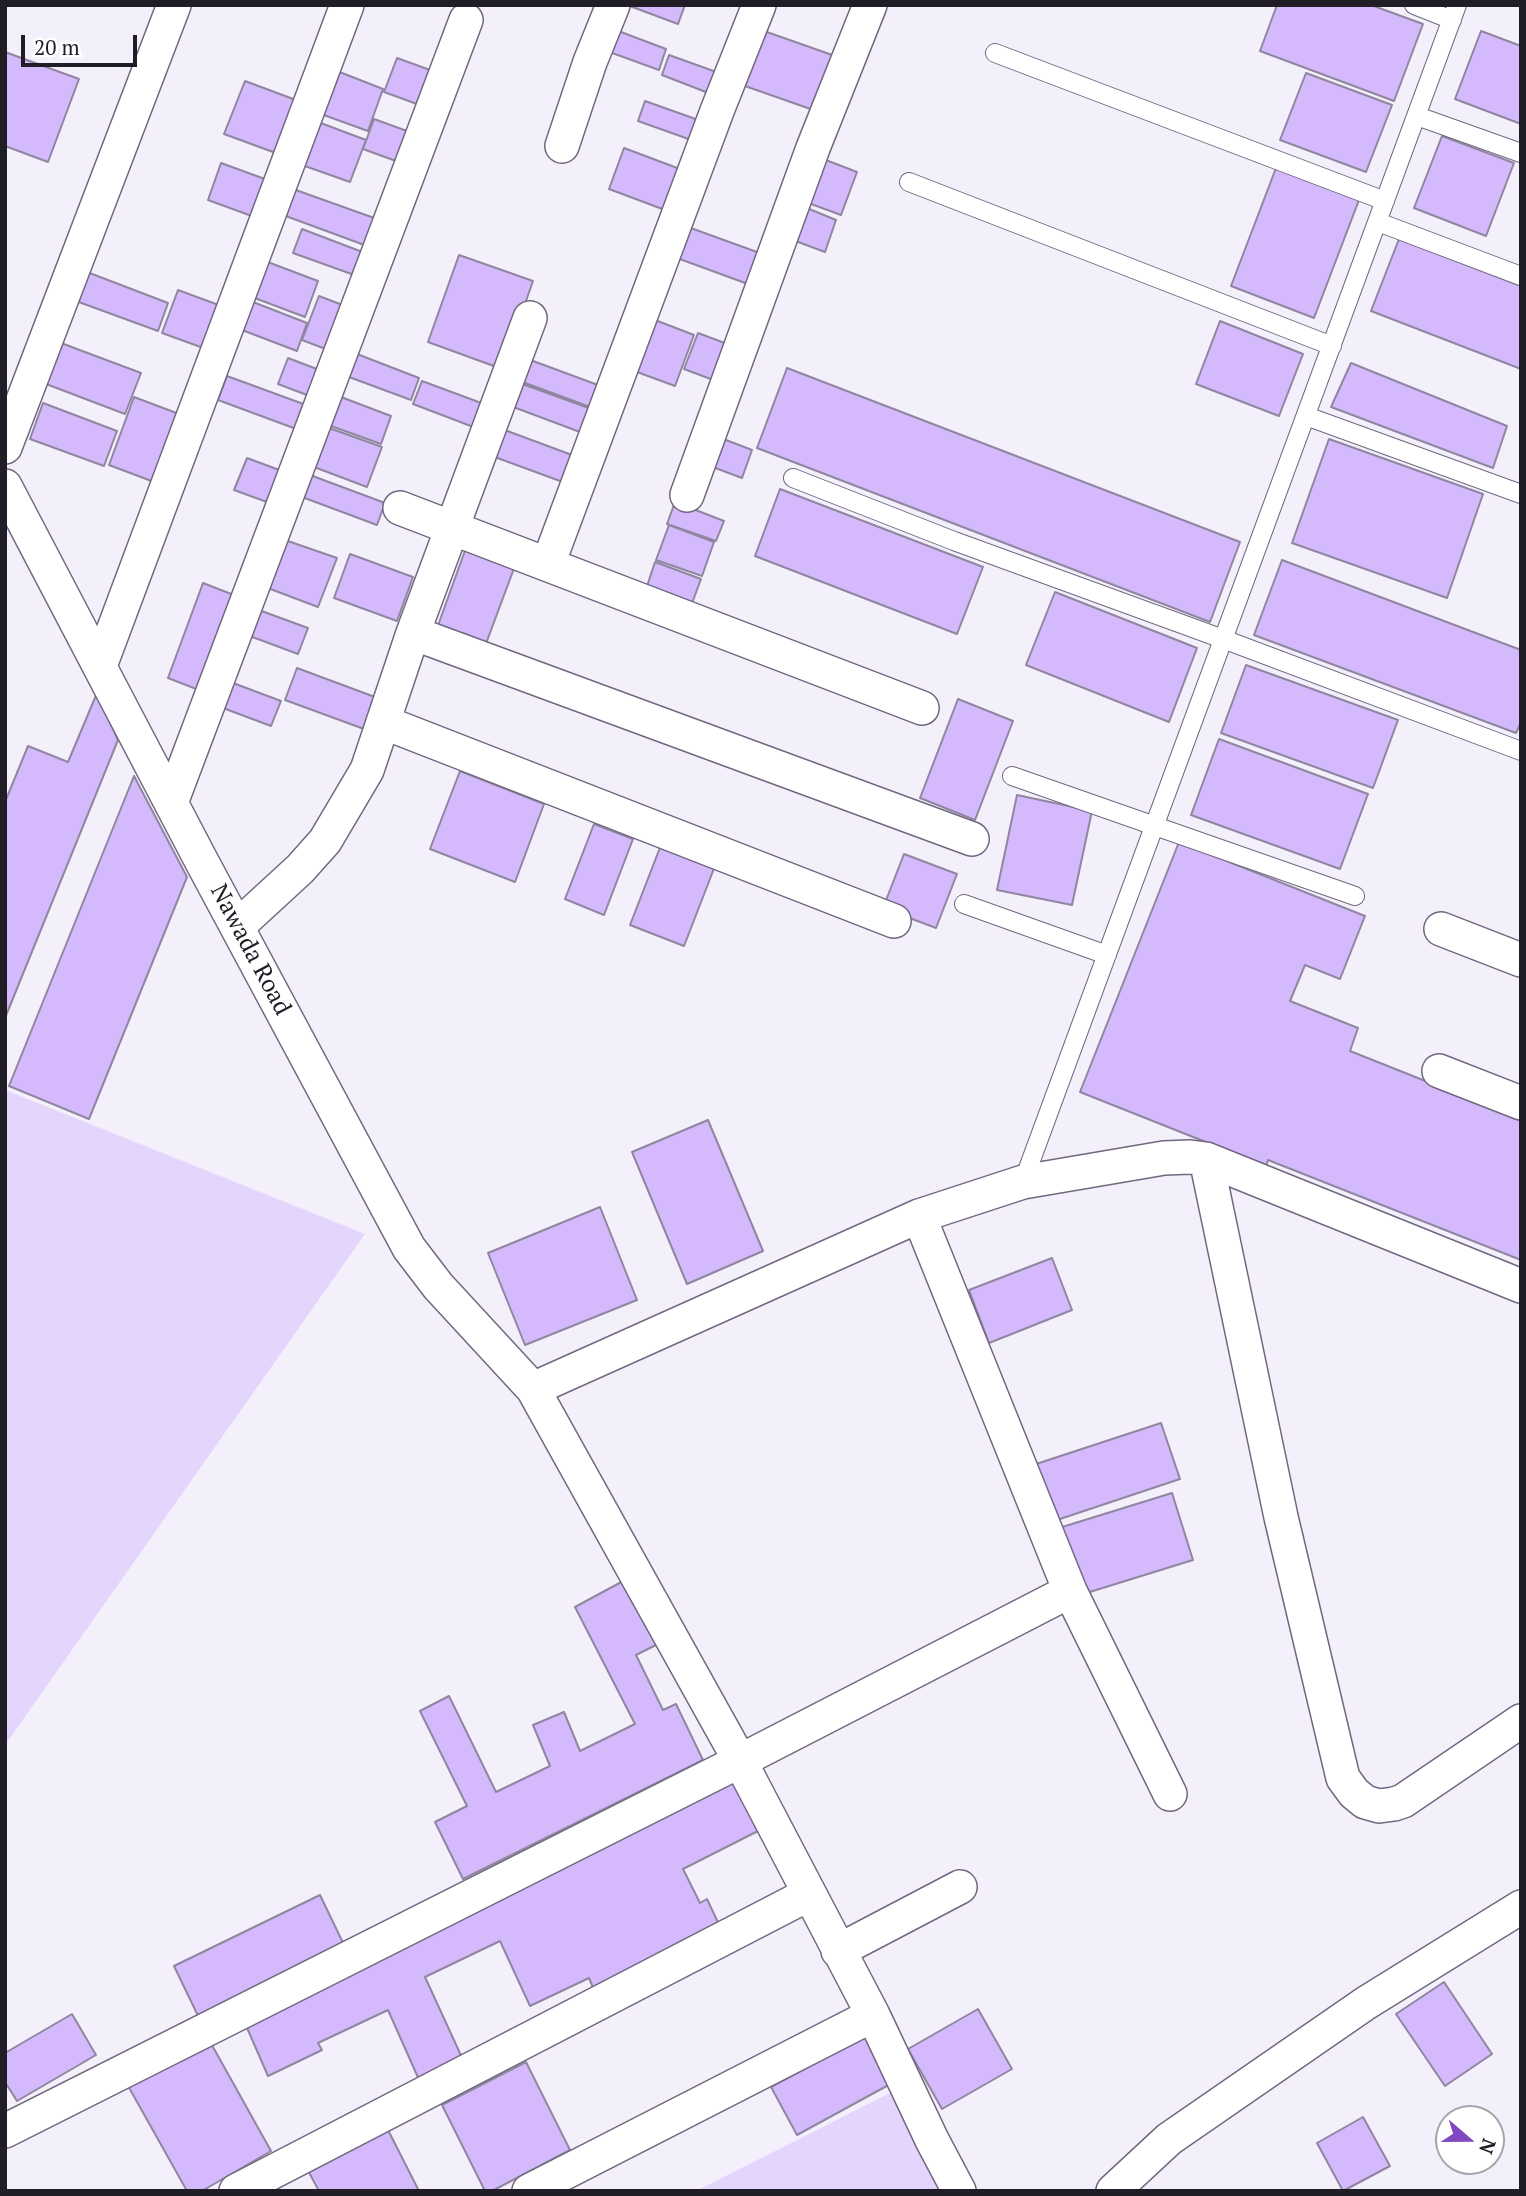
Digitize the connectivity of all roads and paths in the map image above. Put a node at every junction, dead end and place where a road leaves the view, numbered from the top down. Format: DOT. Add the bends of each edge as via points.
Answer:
graph roads {
  1 [pos="174,5"];
  2 [pos="347,5"];
  3 [pos="613,5"];
  4 [pos="759,5"];
  5 [pos="870,5"];
  6 [pos="1414,5"];
  7 [pos="1455,13"];
  8 [pos="466,20"];
  9 [pos="995,53"];
  10 [pos="1417,116"];
  11 [pos="562,146"];
  12 [pos="1521,153"];
  13 [pos="909,182"];
  14 [pos="1385,201"];
  15 [pos="1378,222"];
  16 [pos="1521,276"];
  17 [pos="530,318"];
  18 [pos="1332,346"];
  19 [pos="1306,415"];
  20 [pos="5,447"];
  21 [pos="793,478"];
  22 [pos="5,486"];
  23 [pos="1521,494"];
  24 [pos="687,495"];
  25 [pos="400,509"];
  26 [pos="452,528"];
  27 [pos="548,564"];
  28 [pos="413,633"];
  29 [pos="1223,639"];
  30 [pos="100,666"];
  31 [pos="922,708"];
  32 [pos="383,722"];
  33 [pos="1521,751"];
  34 [pos="1012,776"];
  35 [pos="171,803"];
  36 [pos="1154,826"];
  37 [pos="972,839"];
  38 [pos="1355,896"];
  39 [pos="964,904"];
  40 [pos="894,921"];
  41 [pos="237,926"];
  42 [pos="1441,929"];
  43 [pos="1107,955"];
  44 [pos="1521,960"];
  45 [pos="1439,1071"];
  46 [pos="1521,1103"];
  47 [pos="1206,1158"];
  48 [pos="1023,1182"];
  49 [pos="919,1216"];
  50 [pos="1521,1286"];
  51 [pos="533,1389"];
  52 [pos="1070,1591"];
  53 [pos="1521,1721"];
  54 [pos="740,1761"];
  55 [pos="1170,1794"];
  56 [pos="960,1887"];
  57 [pos="808,1894"];
  58 [pos="1521,1907"];
  59 [pos="838,1951"];
  60 [pos="873,2015"];
  61 [pos="5,2132"];
  62 [pos="236,2191"];
  63 [pos="529,2191"];
  64 [pos="958,2191"];
  65 [pos="1113,2191"];
  1 -- 20 [label="street"];
  2 -- 30 [label="street"];
  3 -- 11 [label="street"];
  4 -- 27 [label="street"];
  5 -- 24 [label="street"];
  6 -- 7 [label="lane"];
  7 -- 10 [label="lane"];
  8 -- 35 [label="street"];
  9 -- 14 [label="lane"];
  10 -- 12 [label="lane"];
  10 -- 14 [label="lane"];
  13 -- 18 [label="lane"];
  14 -- 15 [label="lane"];
  15 -- 16 [label="lane"];
  15 -- 18 [label="lane"];
  17 -- 26 [label="street"];
  18 -- 19 [label="lane"];
  19 -- 23 [label="lane"];
  19 -- 29 [label="lane"];
  21 -- 29 [label="lane"];
  22 -- 30 [label="street, Nawada Road"];
  25 -- 26 [label="street"];
  26 -- 27 [label="street"];
  26 -- 28 [label="street"];
  27 -- 31 [label="street"];
  28 -- 32 [label="street"];
  28 -- 37 [label="street"];
  29 -- 33 [label="lane"];
  29 -- 36 [label="lane"];
  30 -- 35 [label="street, Nawada Road"];
  32 -- 40 [label="street"];
  32 -- 41 [label="street" via="367,770 325,842"];
  34 -- 36 [label="lane"];
  35 -- 41 [label="street, Nawada Road"];
  36 -- 38 [label="lane"];
  36 -- 43 [label="lane"];
  39 -- 43 [label="lane"];
  41 -- 51 [label="street, Nawada Road" via="409,1248"];
  42 -- 44 [label="street"];
  43 -- 48 [label="lane"];
  45 -- 46 [label="street"];
  47 -- 48 [label="street" via="1164,1158"];
  47 -- 50 [label="street"];
  47 -- 53 [label="street" via="1281,1517 1343,1778 1365,1802 1394,1804"];
  48 -- 49 [label="street"];
  49 -- 51 [label="street"];
  49 -- 52 [label="street"];
  51 -- 54 [label="street, Nawada Road"];
  52 -- 54 [label="street"];
  52 -- 55 [label="street"];
  54 -- 57 [label="street, Nawada Road"];
  54 -- 61 [label="street"];
  56 -- 59 [label="street"];
  57 -- 59 [label="street, Nawada Road"];
  57 -- 62 [label="street"];
  58 -- 65 [label="street" via="1366,2003 1169,2139"];
  59 -- 60 [label="street, Nawada Road"];
  60 -- 63 [label="street"];
  60 -- 64 [label="street, Nawada Road"];
}
